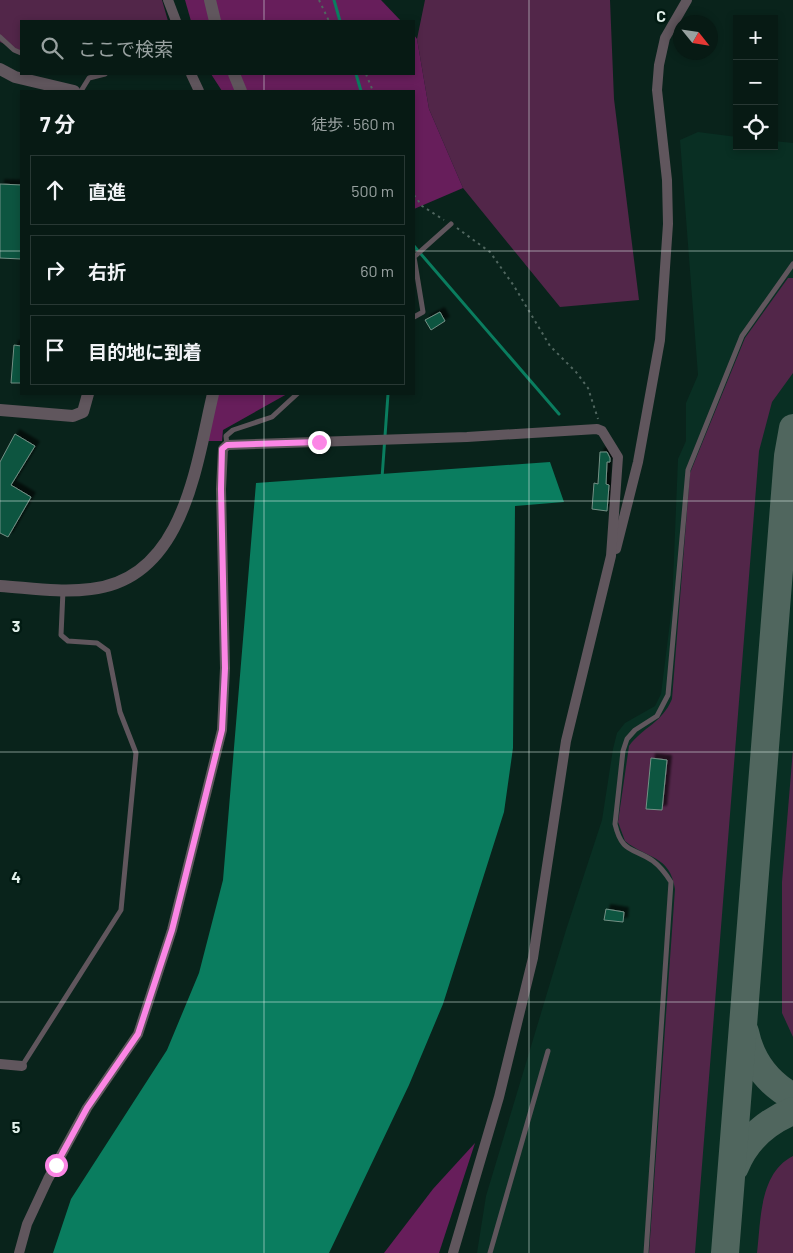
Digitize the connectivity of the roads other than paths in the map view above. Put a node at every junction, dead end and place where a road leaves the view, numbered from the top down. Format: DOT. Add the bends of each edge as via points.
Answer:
graph roads {
  1 [pos="168,0"];
  2 [pos="210,0"];
  3 [pos="687,0"];
  4 [pos="176,20"];
  5 [pos="215,20"];
  6 [pos="0,37"];
  7 [pos="20,53"];
  8 [pos="0,68"];
  9 [pos="101,75"];
  10 [pos="191,75"];
  11 [pos="234,75"];
  12 [pos="70,90"];
  13 [pos="81,90"];
  14 [pos="199,90"];
  15 [pos="240,90"];
  16 [pos="451,224"];
  17 [pos="415,256"];
  18 [pos="415,264"];
  19 [pos="793,264"];
  20 [pos="415,316"];
  21 [pos="88,395"];
  22 [pos="213,395"];
  23 [pos="296,395"];
  24 [pos="0,410"];
  25 [pos="227,445"];
  26 [pos="0,586"];
  27 [pos="63,590"];
  28 [pos="566,741"];
  29 [pos="548,1051"];
  30 [pos="0,1064"];
  31 [pos="22,1066"];
  32 [pos="19,1253"];
  33 [pos="453,1253"];
  34 [pos="490,1253"];
  35 [pos="646,1253"];
  1 -- 4 [label="street"];
  2 -- 5 [label="street"];
  3 -- 28 [label="street" via="665,38 657,90 668,189 660,340 638,462"];
  6 -- 7 [label="lane"];
  8 -- 12 [label="street" via="15,77"];
  9 -- 13 [label="lane" via="89,78"];
  10 -- 14 [label="street"];
  11 -- 15 [label="street"];
  16 -- 17 [label="lane"];
  18 -- 20 [label="lane" via="422,312"];
  19 -- 35 [label="lane" via="742,336 688,470 668,694 657,716 635,730 623,750 615,824 618,835 625,846 660,867 672,882"];
  21 -- 24 [label="street" via="83,412 73,416"];
  22 -- 27 [label="street" via="189,493 162,550 133,574 112,584 93,589"];
  23 -- 25 [label="lane" via="272,417 232,430 226,436"];
  25 -- 28 [label="street" via="602,431 618,457 611,556"];
  25 -- 32 [label="street" via="222,449 221,489 225,668 222,730 174,921 138,1034 87,1108 52,1171 27,1224"];
  26 -- 27 [label="street"];
  27 -- 31 [label="lane" via="61,635 68,641 97,643 108,652 120,712 136,753 121,910"];
  28 -- 33 [label="street" via="533,958 499,1097"];
  29 -- 34 [label="lane"];
  30 -- 31 [label="street"];
}
